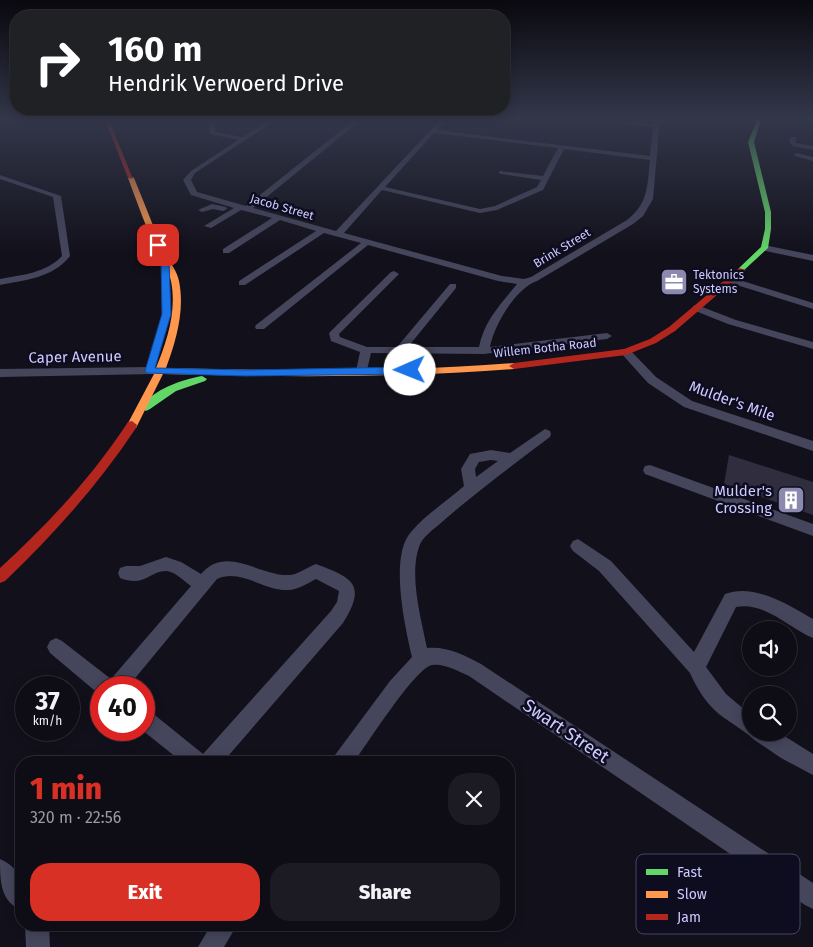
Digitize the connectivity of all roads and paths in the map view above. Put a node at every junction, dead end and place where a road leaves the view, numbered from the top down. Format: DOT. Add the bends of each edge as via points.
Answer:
graph roads {
  1 [pos="126,164"];
  2 [pos="205,164"];
  3 [pos="301,164"];
  4 [pos="403,164"];
  5 [pos="553,164"];
  6 [pos="652,164"];
  7 [pos="756,164"];
  8 [pos="502,172"];
  9 [pos="0,177"];
  10 [pos="546,179"];
  11 [pos="381,188"];
  12 [pos="244,208"];
  13 [pos="202,210"];
  14 [pos="231,212"];
  15 [pos="278,218"];
  16 [pos="208,226"];
  17 [pos="323,230"];
  18 [pos="338,234"];
  19 [pos="367,242"];
  20 [pos="764,248"];
  21 [pos="226,251"];
  22 [pos="813,258"];
  23 [pos="394,274"];
  24 [pos="730,280"];
  25 [pos="0,282"];
  26 [pos="524,282"];
  27 [pos="242,283"];
  28 [pos="453,286"];
  29 [pos="813,306"];
  30 [pos="697,308"];
  31 [pos="260,327"];
  32 [pos="607,336"];
  33 [pos="813,346"];
  34 [pos="366,350"];
  35 [pos="400,350"];
  36 [pos="484,351"];
  37 [pos="626,352"];
  38 [pos="155,371"];
  39 [pos="362,371"];
  40 [pos="0,373"];
  41 [pos="246,373"];
  42 [pos="136,417"];
  43 [pos="545,434"];
  44 [pos="813,446"];
  45 [pos="510,458"];
  46 [pos="650,470"];
  47 [pos="472,488"];
  48 [pos="813,530"];
  49 [pos="28,534"];
  50 [pos="578,546"];
  51 [pos="126,573"];
  52 [pos="0,576"];
  53 [pos="202,584"];
  54 [pos="813,629"];
  55 [pos="56,647"];
  56 [pos="421,660"];
  57 [pos="696,667"];
  58 [pos="92,676"];
  59 [pos="125,676"];
  60 [pos="742,720"];
  61 [pos="155,728"];
  62 [pos="774,741"];
  63 [pos="190,756"];
  64 [pos="215,756"];
  65 [pos="346,756"];
  66 [pos="813,765"];
  67 [pos="749,854"];
  68 [pos="0,870"];
  69 [pos="800,888"];
  70 [pos="15,890"];
  71 [pos="813,897"];
  72 [pos="37,931"];
  73 [pos="221,931"];
  74 [pos="38,947"];
  75 [pos="210,947"];
  1 -- 38 [label="main road" via="171,270 177,293 175,318"];
  2 -- 12 [label="street, Jacob Street" via="190,174 188,180 192,191"];
  3 -- 12 [label="street"];
  4 -- 11 [label="street"];
  5 -- 10 [label="street"];
  6 -- 26 [label="street, Brink Street" via="649,199 640,214 534,280"];
  7 -- 20 [label="main road" via="768,212"];
  8 -- 10 [label="street"];
  9 -- 25 [label="street" via="57,196 66,252 63,260 47,271"];
  10 -- 11 [label="street" via="536,191 485,211"];
  11 -- 18 [label="street"];
  12 -- 14 [label="street"];
  12 -- 15 [label="street, Jacob Street"];
  13 -- 14 [label="street" via="212,206"];
  14 -- 16 [label="street"];
  15 -- 17 [label="street, Jacob Street"];
  15 -- 21 [label="street"];
  17 -- 18 [label="street, Jacob Street"];
  17 -- 27 [label="street"];
  18 -- 19 [label="street, Brink Street"];
  19 -- 26 [label="street, Brink Street"];
  19 -- 31 [label="street"];
  20 -- 22 [label="street"];
  20 -- 24 [label="main road, Willem Botha Road"];
  23 -- 34 [label="street" via="334,333 341,342"];
  24 -- 29 [label="street"];
  24 -- 30 [label="main road, Willem Botha Road"];
  26 -- 36 [label="street" via="492,322"];
  28 -- 35 [label="street"];
  30 -- 33 [label="street"];
  30 -- 37 [label="main road, Willem Botha Road" via="672,330"];
  32 -- 36 [label="street"];
  34 -- 35 [label="street"];
  34 -- 39 [label="street"];
  35 -- 36 [label="street"];
  37 -- 39 [label="main road, Willem Botha Road" via="508,367"];
  37 -- 44 [label="street, Mulder's Mile" via="652,380 683,401"];
  38 -- 40 [label="street, Caper Avenue"];
  38 -- 41 [label="main road, Willem Botha Road"];
  38 -- 42 [label="main road"];
  38 -- 49 [label="main road" via="113,438 86,473"];
  39 -- 41 [label="main road, Willem Botha Road"];
  41 -- 42 [label="main road" via="198,379 173,387"];
  42 -- 52 [label="main road" via="98,474 61,517"];
  43 -- 45 [label="street"];
  45 -- 47 [label="street"];
  45 -- 47 [label="street" via="487,455 475,458 468,469"];
  46 -- 48 [label="street"];
  47 -- 56 [label="street" via="415,537 410,547 410,596"];
  50 -- 57 [label="street" via="605,566"];
  51 -- 53 [label="street" via="134,576 162,564 170,564"];
  53 -- 59 [label="street"];
  53 -- 64 [label="street" via="219,569 231,567 289,583 316,571 343,583 347,597 337,617"];
  54 -- 57 [label="street" via="762,603 739,597 731,600"];
  55 -- 58 [label="street"];
  56 -- 65 [label="street" via="396,687"];
  56 -- 67 [label="street, Swart Street" via="440,657 475,670"];
  57 -- 60 [label="street" via="706,687 725,709"];
  61 -- 63 [label="street"];
  62 -- 66 [label="street"];
  68 -- 70 [label="street"];
  69 -- 71 [label="street, Swart Street"];
  72 -- 74 [label="street"];
  73 -- 75 [label="street"];
}
